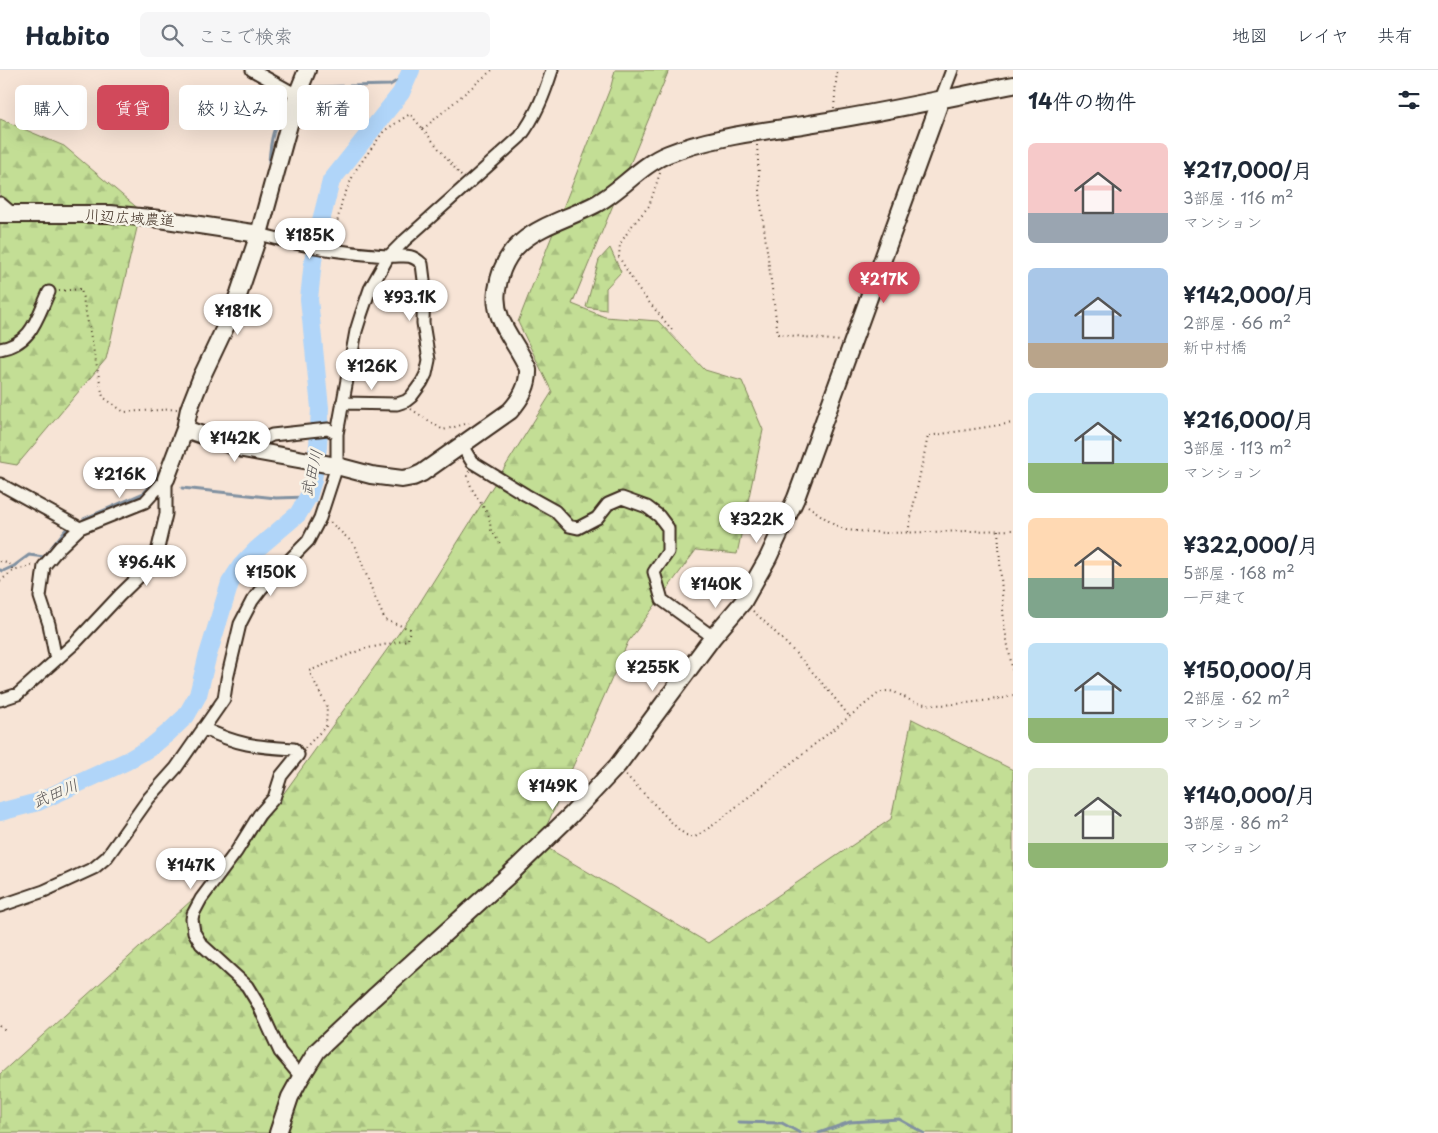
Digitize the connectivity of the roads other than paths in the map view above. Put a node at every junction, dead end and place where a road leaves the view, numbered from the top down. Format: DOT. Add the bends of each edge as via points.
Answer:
graph roads {
  1 [pos="252,70"];
  2 [pos="308,70"];
  3 [pos="552,70"];
  4 [pos="952,70"];
  5 [pos="301,85"];
  6 [pos="1013,85"];
  7 [pos="297,95"];
  8 [pos="942,99"];
  9 [pos="0,203"];
  10 [pos="7,214"];
  11 [pos="259,234"];
  12 [pos="388,257"];
  13 [pos="49,292"];
  14 [pos="0,349"];
  15 [pos="342,404"];
  16 [pos="185,428"];
  17 [pos="333,431"];
  18 [pos="461,444"];
  19 [pos="243,449"];
  20 [pos="332,465"];
  21 [pos="166,479"];
  22 [pos="0,484"];
  23 [pos="80,528"];
  24 [pos="713,637"];
  25 [pos="56,660"];
  26 [pos="0,700"];
  27 [pos="203,728"];
  28 [pos="0,906"];
  29 [pos="301,1077"];
  30 [pos="278,1133"];
  1 -- 7 [label="street"];
  2 -- 5 [label="street"];
  3 -- 12 [label="street" via="541,104 520,137 418,226"];
  4 -- 8 [label="street"];
  6 -- 8 [label="street"];
  7 -- 11 [label="street"];
  8 -- 18 [label="street" via="707,141 667,154 609,196 526,238 507,259 497,288 497,310 528,369 527,384 510,411"];
  8 -- 24 [label="street" via="796,498 743,602"];
  9 -- 10 [label="street"];
  10 -- 11 [label="street, 川辺広域農道" via="110,214"];
  11 -- 12 [label="street" via="297,245"];
  11 -- 16 [label="street" via="229,319 202,376"];
  12 -- 15 [label="street" via="370,289 361,315"];
  12 -- 15 [label="street" via="408,255 424,268 426,374 416,391 404,402"];
  13 -- 14 [label="street" via="29,333 22,341"];
  15 -- 17 [label="street"];
  16 -- 19 [label="street"];
  16 -- 21 [label="street"];
  17 -- 19 [label="street" via="272,434"];
  17 -- 20 [label="street"];
  18 -- 20 [label="street" via="422,473 402,479"];
  18 -- 24 [label="street" via="472,462 555,511 569,526 578,528 585,525 597,518 608,504 622,498 647,507 659,516 668,528 668,552 654,572 662,600"];
  19 -- 20 [label="street"];
  20 -- 27 [label="street" via="316,527 308,541 252,601 240,624 224,699"];
  21 -- 23 [label="street" via="145,502"];
  21 -- 25 [label="street" via="166,514 155,561"];
  22 -- 23 [label="street"];
  23 -- 25 [label="street" via="44,566 40,597"];
  24 -- 29 [label="street" via="618,765 508,876 317,1051"];
  25 -- 26 [label="street" via="18,694"];
  27 -- 28 [label="street" via="107,857 94,868 44,891"];
  27 -- 29 [label="street" via="226,739 257,747 294,749 298,755 280,776 274,798 201,899 192,919 194,932 201,944 247,986 280,1052"];
  29 -- 30 [label="street" via="290,1097"];
}
